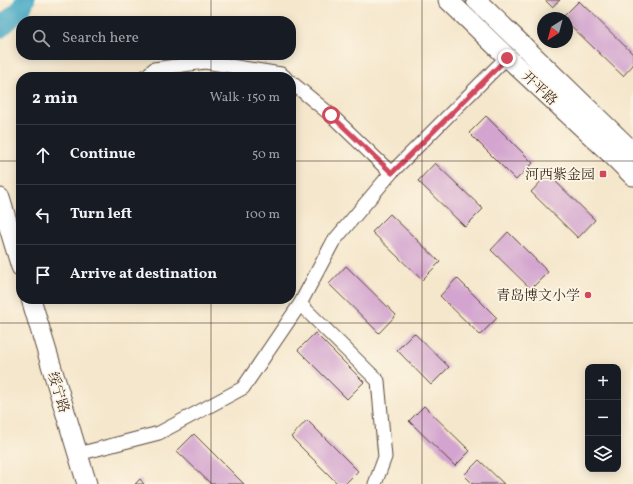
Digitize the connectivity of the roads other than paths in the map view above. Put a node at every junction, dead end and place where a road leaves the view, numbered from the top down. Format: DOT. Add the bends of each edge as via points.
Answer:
graph roads {
  1 [pos="448,0"];
  2 [pos="476,0"];
  3 [pos="507,58"];
  4 [pos="151,72"];
  5 [pos="268,72"];
  6 [pos="296,86"];
  7 [pos="633,152"];
  8 [pos="392,173"];
  9 [pos="633,176"];
  10 [pos="0,198"];
  11 [pos="16,251"];
  12 [pos="33,304"];
  13 [pos="300,304"];
  14 [pos="78,454"];
  15 [pos="87,484"];
  16 [pos="375,484"];
  1 -- 3 [label="main road, 开平路"];
  2 -- 7 [label="main road, 开平路"];
  3 -- 8 [label="street"];
  3 -- 9 [label="main road, 开平路"];
  4 -- 5 [label="street" via="154,69 205,62"];
  6 -- 8 [label="street" via="331,115"];
  8 -- 13 [label="street" via="333,242"];
  10 -- 11 [label="main road"];
  12 -- 14 [label="main road, 绥宁路"];
  13 -- 14 [label="street" via="243,388 159,433"];
  13 -- 16 [label="street" via="378,381 385,456"];
  14 -- 15 [label="main road, 绥宁路"];
}
